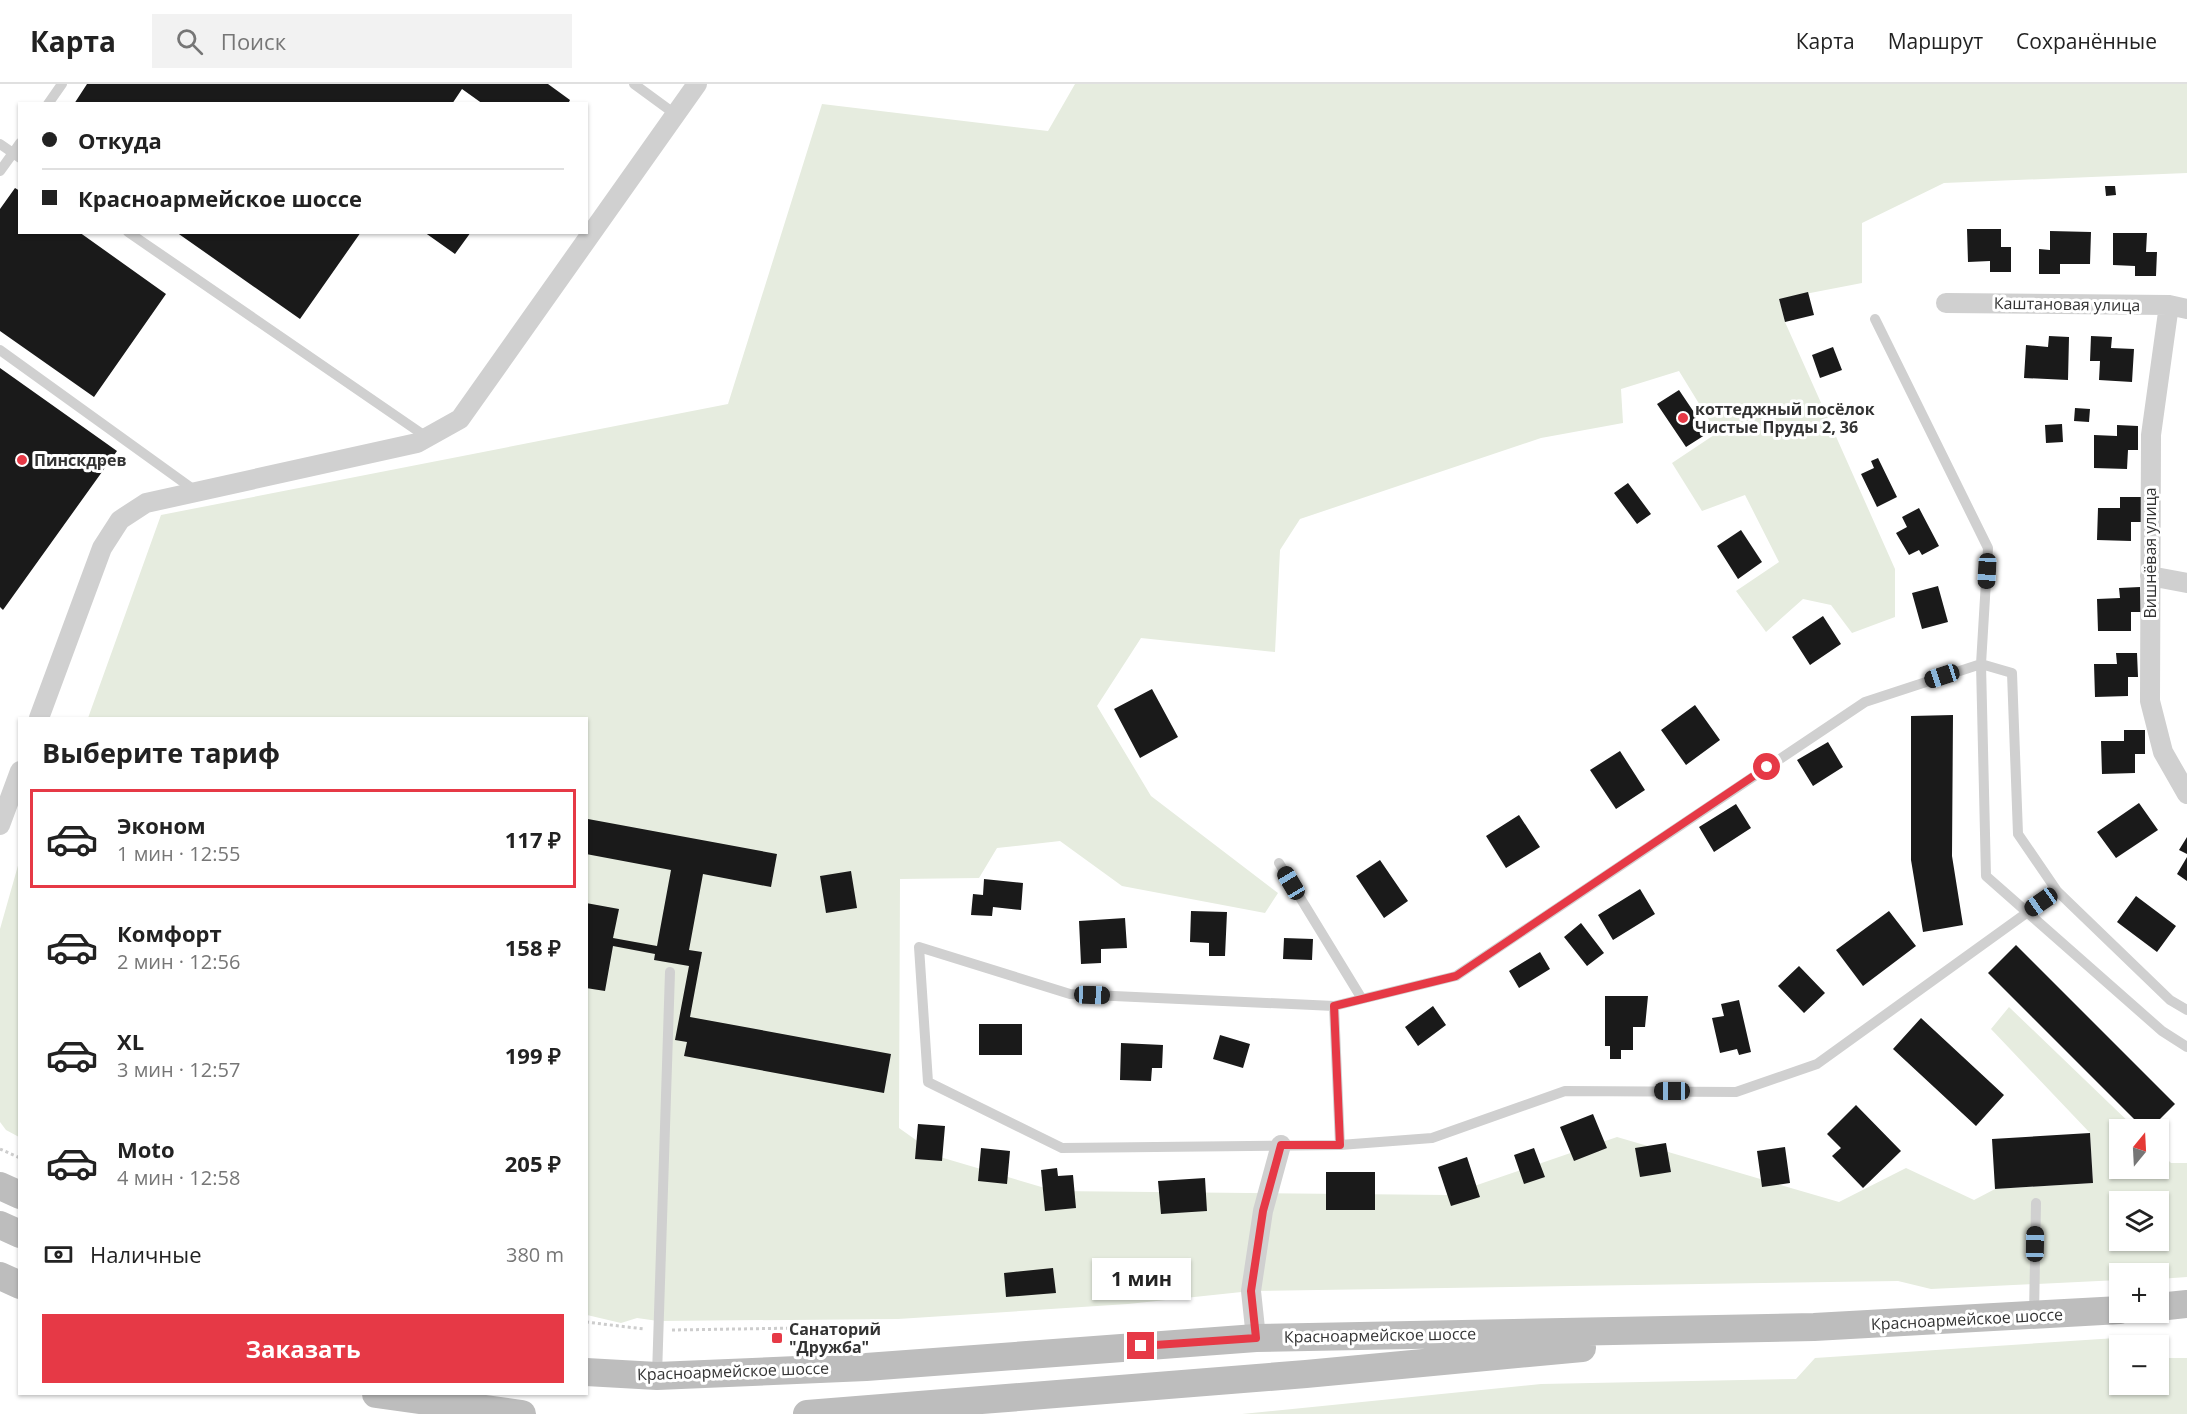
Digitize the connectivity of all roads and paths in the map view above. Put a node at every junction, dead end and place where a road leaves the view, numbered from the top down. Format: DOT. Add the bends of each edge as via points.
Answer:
graph roads {
  1 [pos="62,84"];
  2 [pos="633,84"];
  3 [pos="697,84"];
  4 [pos="49,102"];
  5 [pos="675,114"];
  6 [pos="0,144"];
  7 [pos="16,155"];
  8 [pos="0,171"];
  9 [pos="131,234"];
  10 [pos="1946,303"];
  11 [pos="2178,307"];
  12 [pos="1875,319"];
  13 [pos="0,350"];
  14 [pos="428,438"];
  15 [pos="197,492"];
  16 [pos="2150,576"];
  17 [pos="2187,583"];
  18 [pos="1981,664"];
  19 [pos="39,717"];
  20 [pos="18,776"];
  21 [pos="2187,794"];
  22 [pos="0,825"];
  23 [pos="1279,864"];
  24 [pos="2057,891"];
  25 [pos="2026,914"];
  26 [pos="670,972"];
  27 [pos="1362,999"];
  28 [pos="1334,1006"];
  29 [pos="2187,1010"];
  30 [pos="2187,1047"];
  31 [pos="1281,1145"];
  32 [pos="1340,1145"];
  33 [pos="0,1149"];
  34 [pos="18,1157"];
  35 [pos="0,1186"];
  36 [pos="18,1194"];
  37 [pos="2036,1203"];
  38 [pos="0,1225"];
  39 [pos="18,1233"];
  40 [pos="0,1276"];
  41 [pos="18,1284"];
  42 [pos="2187,1304"];
  43 [pos="2169,1305"];
  44 [pos="2109,1311"];
  45 [pos="2034,1315"];
  46 [pos="588,1322"];
  47 [pos="865,1327"];
  48 [pos="1814,1327"];
  49 [pos="658,1330"];
  50 [pos="1256,1338"];
  51 [pos="588,1372"];
  52 [pos="657,1376"];
  53 [pos="383,1395"];
  54 [pos="522,1414"];
  55 [pos="807,1414"];
  1 -- 4 [label="lane"];
  2 -- 5 [label="lane"];
  3 -- 5 [label="street"];
  5 -- 14 [label="street" via="460,419"];
  6 -- 7 [label="lane"];
  7 -- 8 [label="lane"];
  9 -- 14 [label="lane"];
  10 -- 11 [label="street, Каштановая улица"];
  11 -- 16 [label="street, Вишнёвая улица" via="2151,435"];
  12 -- 18 [label="lane" via="1988,548"];
  13 -- 15 [label="lane"];
  14 -- 15 [label="street"];
  15 -- 19 [label="street" via="146,503 120,520 102,548"];
  16 -- 17 [label="street"];
  16 -- 21 [label="street, Вишнёвая улица" via="2150,700 2163,752"];
  18 -- 24 [label="lane" via="2012,673 2018,834"];
  18 -- 25 [label="lane" via="1986,876"];
  18 -- 27 [label="lane" via="1865,702 1456,976"];
  20 -- 22 [label="street"];
  23 -- 27 [label="lane"];
  24 -- 25 [label="lane"];
  24 -- 29 [label="lane" via="2170,1000"];
  25 -- 30 [label="lane" via="2162,1031"];
  25 -- 32 [label="lane" via="1817,1064 1736,1092 1565,1091 1432,1138"];
  26 -- 49 [label="lane"];
  27 -- 28 [label="lane"];
  28 -- 31 [label="lane" via="1070,994 919,947 928,1082 1062,1148"];
  28 -- 32 [label="lane"];
  31 -- 32 [label="lane"];
  31 -- 50 [label="street" via="1263,1211 1251,1291"];
  33 -- 34 [label="path"];
  35 -- 36 [label="main road"];
  37 -- 45 [label="lane"];
  38 -- 39 [label="main road"];
  40 -- 41 [label="main road"];
  42 -- 43 [label="main road"];
  44 -- 45 [label="main road, Красноармейское шоссе"];
  45 -- 48 [label="main road, Красноармейское шоссе"];
  46 -- 49 [label="path"];
  47 -- 49 [label="path"];
  48 -- 50 [label="main road, Красноармейское шоссе"];
  48 -- 55 [label="main road, Красноармейское шоссе" via="1294,1375"];
  49 -- 52 [label="lane"];
  50 -- 52 [label="main road, Красноармейское шоссе" via="866,1366"];
  51 -- 52 [label="main road, Красноармейское шоссе"];
  53 -- 54 [label="main road"];
}
